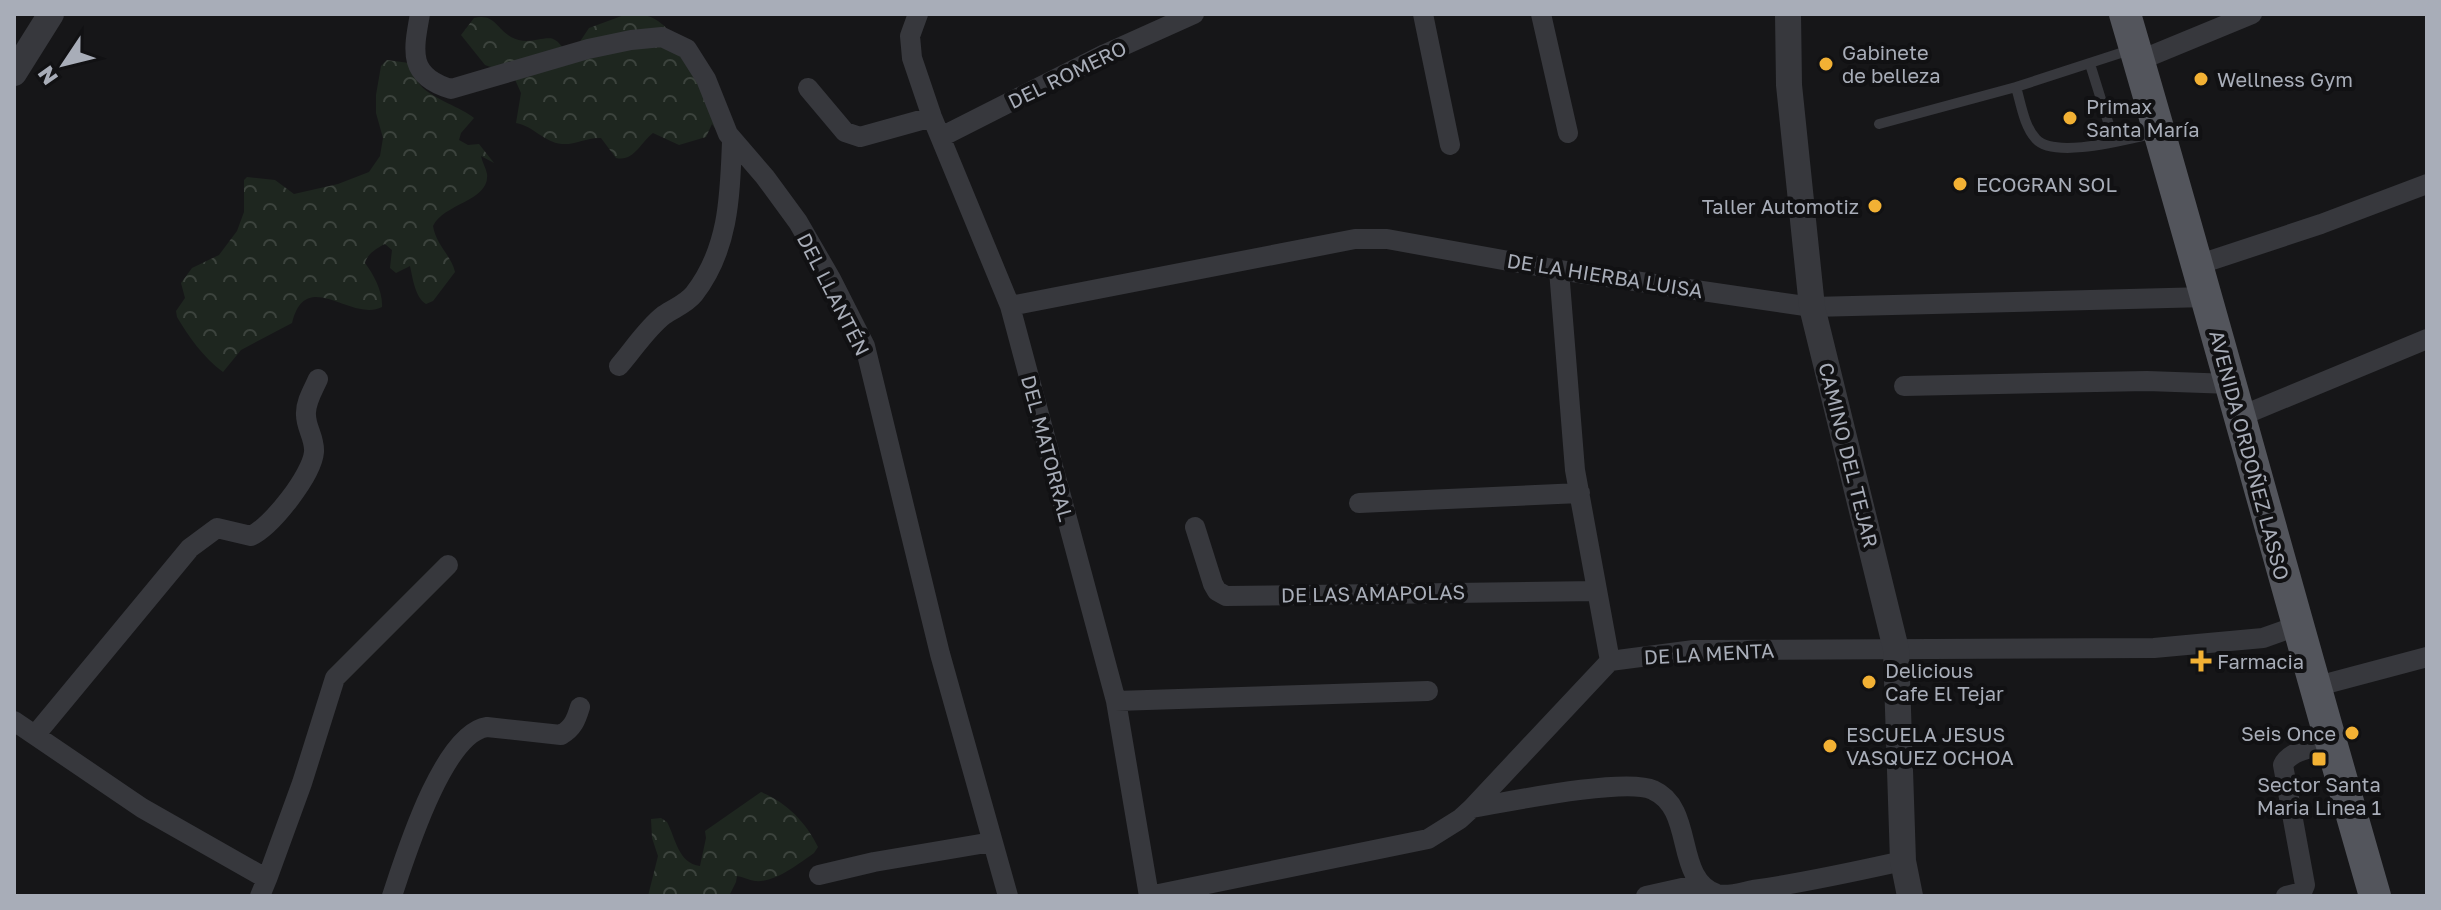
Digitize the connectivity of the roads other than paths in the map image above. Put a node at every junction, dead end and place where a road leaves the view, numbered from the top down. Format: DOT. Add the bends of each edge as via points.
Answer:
graph roads {
  1 [pos="51,14"];
  2 [pos="420,14"];
  3 [pos="918,14"];
  4 [pos="1194,14"];
  5 [pos="1423,14"];
  6 [pos="1541,14"];
  7 [pos="1788,14"];
  8 [pos="2125,14"];
  9 [pos="2252,14"];
  10 [pos="2136,55"];
  11 [pos="2090,64"];
  12 [pos="14,73"];
  13 [pos="2016,87"];
  14 [pos="808,88"];
  15 [pos="932,117"];
  16 [pos="1879,124"];
  17 [pos="1568,133"];
  18 [pos="2159,133"];
  19 [pos="941,137"];
  20 [pos="732,141"];
  21 [pos="2114,141"];
  22 [pos="1450,145"];
  23 [pos="2427,184"];
  24 [pos="2197,265"];
  25 [pos="1559,270"];
  26 [pos="2207,297"];
  27 [pos="1010,306"];
  28 [pos="1812,307"];
  29 [pos="2427,339"];
  30 [pos="619,366"];
  31 [pos="318,379"];
  32 [pos="2232,384"];
  33 [pos="1904,386"];
  34 [pos="2241,416"];
  35 [pos="1580,493"];
  36 [pos="1359,503"];
  37 [pos="1195,527"];
  38 [pos="448,565"];
  39 [pos="1597,591"];
  40 [pos="2297,626"];
  41 [pos="1896,649"];
  42 [pos="2427,657"];
  43 [pos="1610,661"];
  44 [pos="2314,687"];
  45 [pos="1428,691"];
  46 [pos="1116,701"];
  47 [pos="580,707"];
  48 [pos="14,721"];
  49 [pos="36,734"];
  50 [pos="2331,742"];
  51 [pos="1472,808"];
  52 [pos="992,842"];
  53 [pos="1903,861"];
  54 [pos="819,875"];
  55 [pos="1700,884"];
  56 [pos="263,887"];
  57 [pos="1798,890"];
  58 [pos="392,896"];
  59 [pos="1008,896"];
  60 [pos="1149,896"];
  61 [pos="1646,896"];
  62 [pos="1910,896"];
  63 [pos="2286,896"];
  64 [pos="2375,896"];
  1 -- 12 [label="street"];
  2 -- 20 [label="street, DEL LLANTÉN" via="414,48 419,72 451,89 588,49 662,37 687,49"];
  3 -- 15 [label="street, DEL MATORRAL" via="910,36 912,58"];
  4 -- 19 [label="street, DEL ROMERO"];
  5 -- 22 [label="street"];
  6 -- 17 [label="street"];
  7 -- 28 [label="street, CAMINO DEL TEJAR" via="1789,85"];
  8 -- 10 [label="main road, AVENIDA ORDOÑEZ LASSO"];
  9 -- 10 [label="street"];
  10 -- 11 [label="lane"];
  10 -- 18 [label="main road, AVENIDA ORDOÑEZ LASSO"];
  11 -- 13 [label="lane"];
  11 -- 21 [label="lane"];
  13 -- 16 [label="lane"];
  13 -- 21 [label="lane" via="2038,143 2053,148"];
  14 -- 15 [label="street" via="845,132 860,137"];
  15 -- 19 [label="street, DEL MATORRAL"];
  18 -- 21 [label="lane"];
  18 -- 24 [label="main road, AVENIDA ORDOÑEZ LASSO"];
  19 -- 27 [label="street, DEL MATORRAL"];
  20 -- 30 [label="street" via="730,203 712,266 693,296 661,317"];
  20 -- 52 [label="street, DEL LLANTÉN" via="798,222 865,346"];
  23 -- 24 [label="street"];
  24 -- 26 [label="main road, AVENIDA ORDOÑEZ LASSO"];
  25 -- 27 [label="street, DE LA HIERBA LUISA" via="1387,239 1355,239"];
  25 -- 28 [label="street, DE LA HIERBA LUISA"];
  25 -- 35 [label="street"];
  26 -- 28 [label="street, DE LA HIERBA LUISA"];
  26 -- 32 [label="main road, AVENIDA ORDOÑEZ LASSO"];
  27 -- 46 [label="street, DEL MATORRAL"];
  28 -- 41 [label="street, CAMINO DEL TEJAR"];
  29 -- 34 [label="street"];
  31 -- 49 [label="street" via="305,414 314,440 312,461 277,515 251,536 217,528 190,548"];
  32 -- 33 [label="street"];
  32 -- 34 [label="main road, AVENIDA ORDOÑEZ LASSO"];
  34 -- 40 [label="main road, AVENIDA ORDOÑEZ LASSO"];
  35 -- 36 [label="street"];
  35 -- 39 [label="street"];
  37 -- 39 [label="street, DE LAS AMAPOLAS" via="1213,584 1226,596"];
  38 -- 56 [label="street" via="335,678"];
  39 -- 43 [label="street"];
  40 -- 41 [label="street, DE LA MENTA" via="2263,638 2154,648"];
  40 -- 44 [label="main road, AVENIDA ORDOÑEZ LASSO"];
  41 -- 43 [label="street, DE LA MENTA" via="1694,650"];
  41 -- 53 [label="street, CAMINO DEL TEJAR"];
  42 -- 44 [label="street"];
  43 -- 51 [label="street"];
  44 -- 50 [label="main road, AVENIDA ORDOÑEZ LASSO"];
  45 -- 46 [label="street"];
  46 -- 60 [label="street, DEL MATORRAL"];
  47 -- 58 [label="street" via="570,729 561,735 487,727 466,736 420,815"];
  48 -- 49 [label="street"];
  49 -- 56 [label="street"];
  50 -- 63 [label="street" via="2296,753 2283,765 2305,885 2302,892"];
  50 -- 64 [label="main road, AVENIDA ORDOÑEZ LASSO"];
  51 -- 55 [label="street" via="1630,785 1654,790 1681,825"];
  51 -- 60 [label="street" via="1428,839"];
  52 -- 54 [label="street"];
  52 -- 59 [label="street, DEL LLANTÉN"];
  53 -- 57 [label="street"];
  53 -- 62 [label="street, CAMINO DEL TEJAR"];
  55 -- 57 [label="street" via="1720,895"];
  55 -- 61 [label="street"];
}
